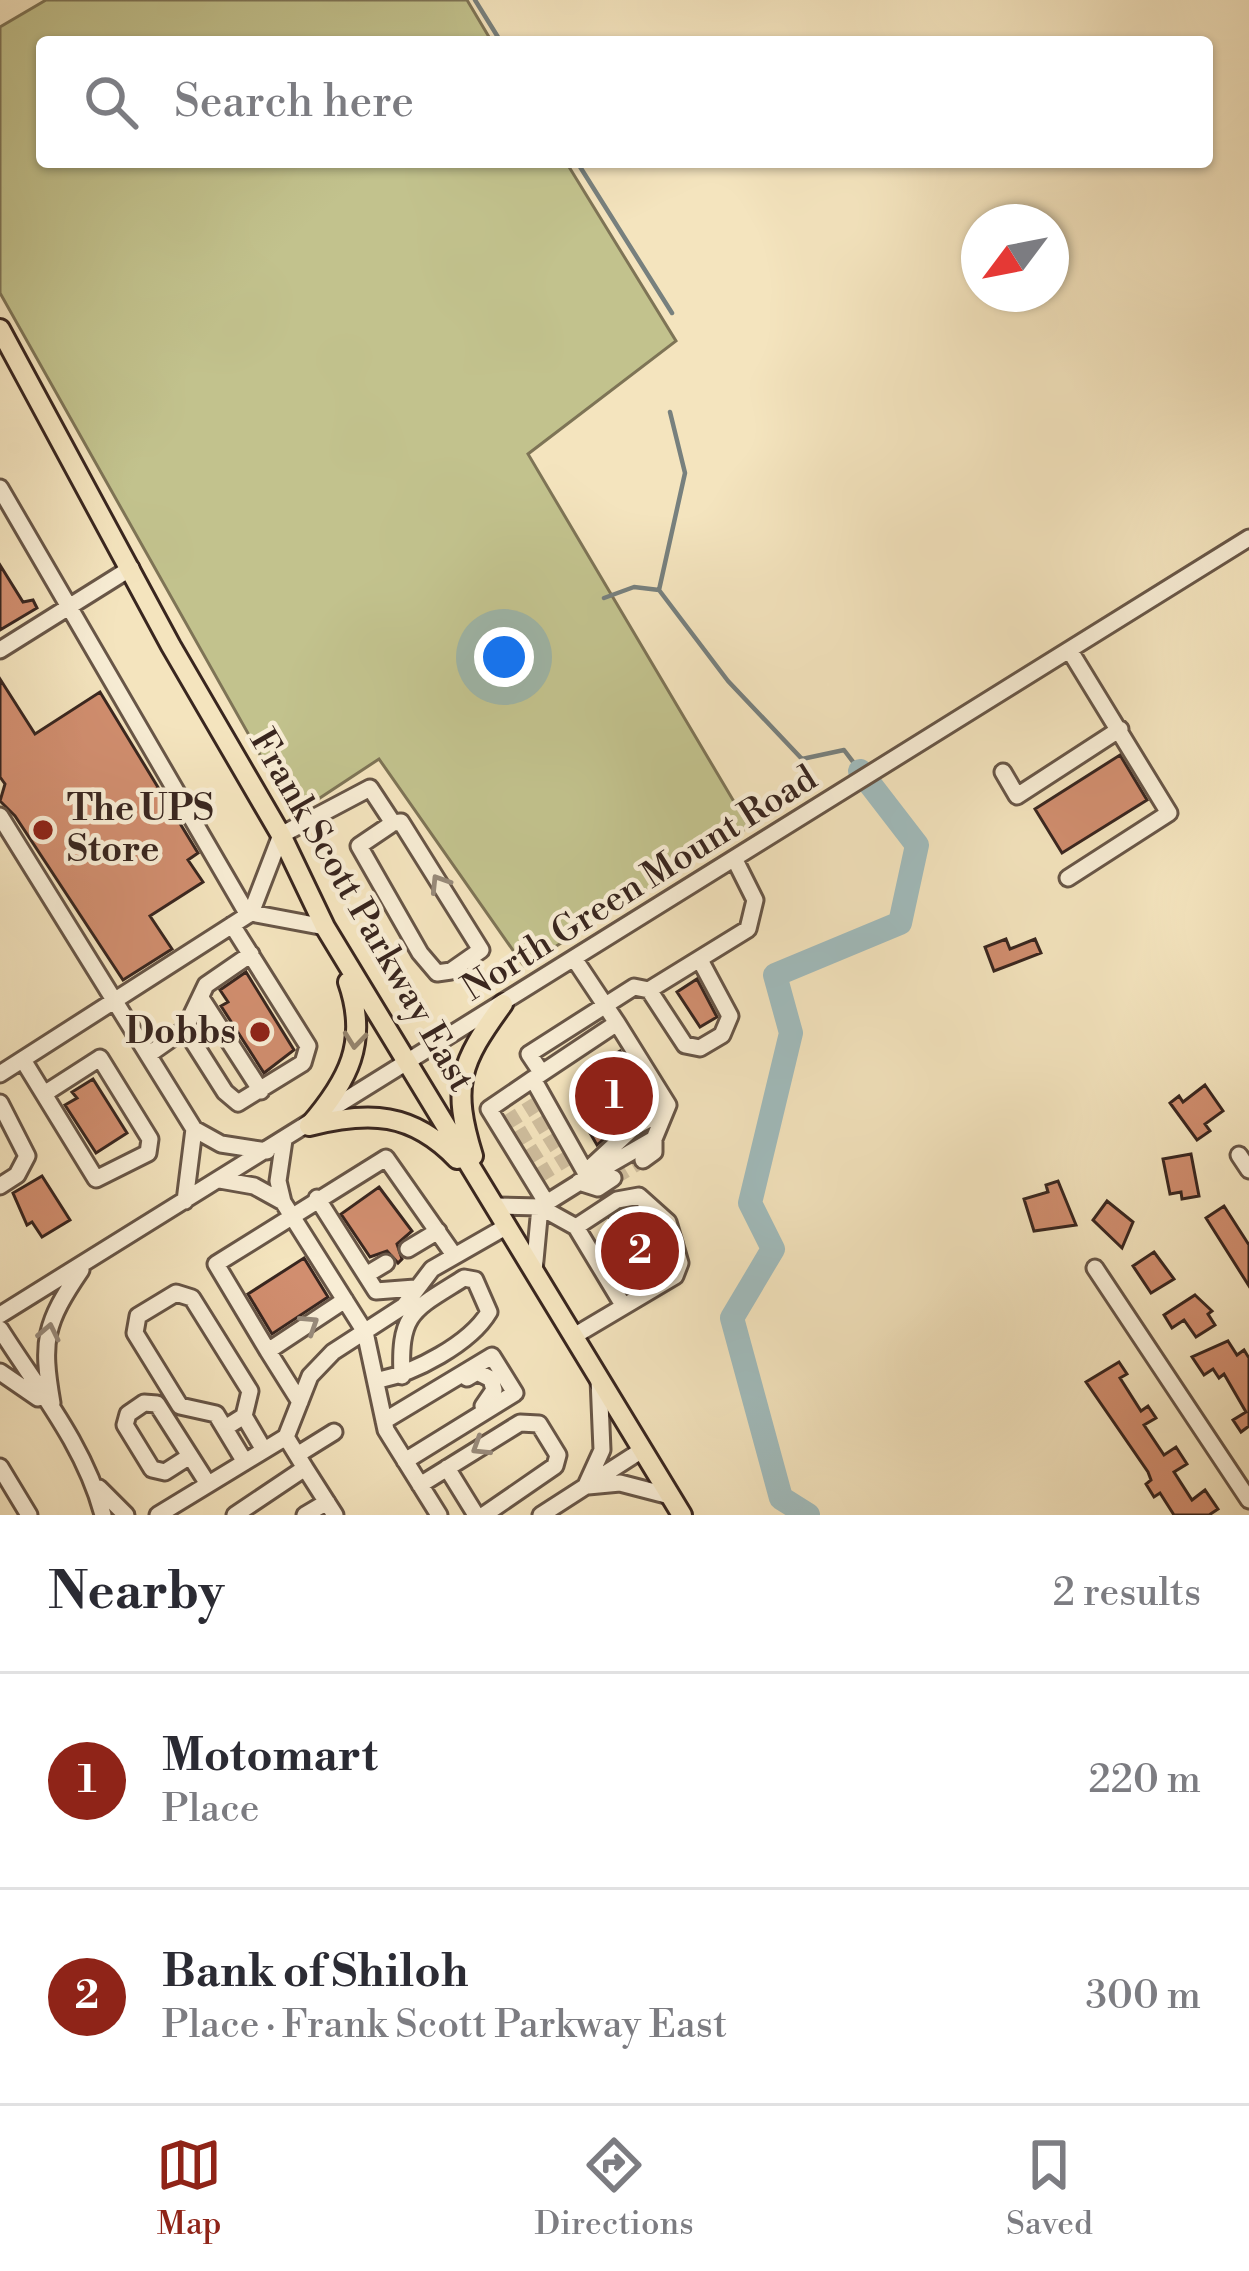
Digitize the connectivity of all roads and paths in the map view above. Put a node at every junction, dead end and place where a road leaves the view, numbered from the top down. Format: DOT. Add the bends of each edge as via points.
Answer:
graph roads {
  1 [pos="0,328"];
  2 [pos="0,488"];
  3 [pos="1249,538"];
  4 [pos="131,568"];
  5 [pos="69,606"];
  6 [pos="0,650"];
  7 [pos="1070,650"];
  8 [pos="1120,729"];
  9 [pos="1003,772"];
  10 [pos="0,816"];
  11 [pos="393,823"];
  12 [pos="281,835"];
  13 [pos="735,860"];
  14 [pos="1068,878"];
  15 [pos="250,914"];
  16 [pos="232,926"];
  17 [pos="330,935"];
  18 [pos="250,954"];
  19 [pos="575,960"];
  20 [pos="700,961"];
  21 [pos="650,990"];
  22 [pos="201,998"];
  23 [pos="116,1003"];
  24 [pos="503,1004"];
  25 [pos="604,1004"];
  26 [pos="617,1023"];
  27 [pos="185,1029"];
  28 [pos="630,1044"];
  29 [pos="148,1055"];
  30 [pos="23,1060"];
  31 [pos="408,1064"];
  32 [pos="0,1074"];
  33 [pos="537,1076"];
  34 [pos="261,1091"];
  35 [pos="44,1094"];
  36 [pos="0,1103"];
  37 [pos="655,1116"];
  38 [pos="309,1126"];
  39 [pos="194,1129"];
  40 [pos="647,1137"];
  41 [pos="284,1140"];
  42 [pos="622,1142"];
  43 [pos="267,1151"];
  44 [pos="643,1160"];
  45 [pos="584,1177"];
  46 [pos="614,1178"];
  47 [pos="220,1180"];
  48 [pos="481,1184"];
  49 [pos="0,1186"];
  50 [pos="316,1198"];
  51 [pos="184,1202"];
  52 [pos="543,1205"];
  53 [pos="494,1206"];
  54 [pos="287,1208"];
  55 [pos="507,1226"];
  56 [pos="576,1227"];
  57 [pos="438,1231"];
  58 [pos="408,1250"];
  59 [pos="454,1256"];
  60 [pos="87,1262"];
  61 [pos="386,1263"];
  62 [pos="1095,1268"];
  63 [pos="534,1271"];
  64 [pos="366,1275"];
  65 [pos="415,1288"];
  66 [pos="345,1300"];
  67 [pos="623,1305"];
  68 [pos="0,1316"];
  69 [pos="0,1329"];
  70 [pos="365,1332"];
  71 [pos="574,1336"];
  72 [pos="268,1351"];
  73 [pos="0,1372"];
  74 [pos="402,1376"];
  75 [pos="598,1376"];
  76 [pos="379,1380"];
  77 [pos="300,1402"];
  78 [pos="54,1412"];
  79 [pos="244,1417"];
  80 [pos="385,1421"];
  81 [pos="225,1428"];
  82 [pos="334,1432"];
  83 [pos="286,1437"];
  84 [pos="264,1450"];
  85 [pos="642,1450"];
  86 [pos="190,1456"];
  87 [pos="405,1461"];
  88 [pos="245,1462"];
  89 [pos="301,1462"];
  90 [pos="0,1467"];
  91 [pos="447,1468"];
  92 [pos="94,1483"];
  93 [pos="208,1484"];
  94 [pos="420,1485"];
  95 [pos="585,1486"];
  96 [pos="670,1496"];
  97 [pos="1249,1500"];
  98 [pos="331,1509"];
  99 [pos="29,1515"];
  100 [pos="103,1515"];
  101 [pos="126,1515"];
  102 [pos="158,1515"];
  103 [pos="235,1515"];
  104 [pos="305,1515"];
  105 [pos="439,1515"];
  106 [pos="480,1515"];
  107 [pos="541,1515"];
  108 [pos="682,1515"];
  1 -- 4 [label="main road, Frank Scott Parkway East"];
  2 -- 5 [label="street"];
  3 -- 7 [label="street, North Green Mount Road"];
  4 -- 5 [label="street"];
  4 -- 12 [label="main road, Frank Scott Parkway East"];
  5 -- 6 [label="street"];
  5 -- 15 [label="street"];
  7 -- 8 [label="street"];
  7 -- 13 [label="street, North Green Mount Road"];
  8 -- 9 [label="street" via="1017,796"];
  8 -- 14 [label="street" via="1169,813"];
  10 -- 23 [label="street"];
  11 -- 11 [label="street, one-way" via="359,846 420,953 437,973 451,971 481,950 401,822"];
  11 -- 12 [label="street" via="370,788"];
  12 -- 15 [label="street"];
  12 -- 17 [label="main road, Frank Scott Parkway East"];
  13 -- 19 [label="street, North Green Mount Road"];
  13 -- 20 [label="street" via="752,887 752,921"];
  15 -- 16 [label="street"];
  15 -- 17 [label="street"];
  16 -- 18 [label="street"];
  16 -- 23 [label="street"];
  17 -- 31 [label="main road, Frank Scott Parkway East"];
  17 -- 38 [label="main road, one-way" via="357,1007 355,1056 344,1085"];
  18 -- 22 [label="street" via="212,979"];
  18 -- 34 [label="street" via="308,1046 303,1063"];
  19 -- 24 [label="street, North Green Mount Road"];
  19 -- 25 [label="street"];
  20 -- 21 [label="street"];
  20 -- 21 [label="street" via="730,1016 726,1030 700,1048 685,1046"];
  21 -- 25 [label="street" via="634,987"];
  22 -- 27 [label="street"];
  22 -- 34 [label="street"];
  23 -- 29 [label="street"];
  23 -- 30 [label="street"];
  24 -- 31 [label="street, North Green Mount Road"];
  24 -- 48 [label="main road" via="469,1051 458,1084"];
  25 -- 26 [label="street"];
  25 -- 33 [label="street" via="529,1054"];
  26 -- 28 [label="street"];
  26 -- 33 [label="street"];
  27 -- 29 [label="street"];
  27 -- 34 [label="street" via="232,1100"];
  28 -- 37 [label="street"];
  28 -- 40 [label="street" via="668,1106"];
  29 -- 39 [label="street"];
  30 -- 32 [label="street"];
  30 -- 35 [label="street"];
  31 -- 38 [label="street, North Green Mount Road"];
  31 -- 48 [label="main road, Frank Scott Parkway East"];
  33 -- 45 [label="street" via="541,1101"];
  33 -- 52 [label="street" via="489,1109 535,1178"];
  35 -- 35 [label="street" via="96,1179 148,1153 151,1139 100,1058"];
  36 -- 49 [label="street" via="27,1156"];
  37 -- 40 [label="street"];
  37 -- 42 [label="street"];
  38 -- 41 [label="street, North Green Mount Road"];
  38 -- 48 [label="main road" via="355,1114 400,1118 437,1138"];
  39 -- 43 [label="street" via="221,1144"];
  39 -- 51 [label="street"];
  40 -- 42 [label="street"];
  40 -- 44 [label="street" via="654,1152"];
  40 -- 45 [label="street"];
  41 -- 43 [label="street, North Green Mount Road"];
  41 -- 54 [label="street" via="278,1181"];
  42 -- 45 [label="street"];
  43 -- 47 [label="street, North Green Mount Road"];
  45 -- 46 [label="street" via="598,1188"];
  45 -- 52 [label="street"];
  47 -- 51 [label="street, North Green Mount Road"];
  47 -- 54 [label="street" via="254,1186"];
  48 -- 53 [label="main road, Frank Scott Parkway East"];
  50 -- 54 [label="street"];
  50 -- 57 [label="street" via="386,1158"];
  50 -- 64 [label="street"];
  51 -- 60 [label="street, North Green Mount Road"];
  52 -- 53 [label="street"];
  52 -- 56 [label="street"];
  52 -- 63 [label="street"];
  53 -- 55 [label="main road, Frank Scott Parkway East"];
  54 -- 66 [label="street"];
  54 -- 72 [label="street" via="217,1264"];
  55 -- 59 [label="street"];
  55 -- 63 [label="main road, Frank Scott Parkway East"];
  56 -- 67 [label="street"];
  56 -- 67 [label="street" via="630,1196 648,1200 668,1222 679,1270"];
  57 -- 58 [label="street"];
  57 -- 59 [label="street"];
  59 -- 65 [label="street"];
  60 -- 68 [label="street, North Green Mount Road"];
  78 -- 60 [label="street, one-way" via="44,1357 48,1320"];
  61 -- 64 [label="street"];
  62 -- 97 [label="street"];
  63 -- 71 [label="main road, Frank Scott Parkway East"];
  64 -- 65 [label="street" via="376,1291"];
  65 -- 70 [label="street" via="404,1306"];
  66 -- 70 [label="street"];
  72 -- 66 [label="street, one-way"];
  67 -- 71 [label="street"];
  69 -- 78 [label="street"];
  70 -- 76 [label="street"];
  70 -- 77 [label="street" via="310,1376"];
  71 -- 75 [label="main road, Frank Scott Parkway East"];
  72 -- 77 [label="street"];
  73 -- 78 [label="street"];
  74 -- 74 [label="street" via="481,1326 489,1312 475,1280 464,1278 425,1302 400,1336"];
  74 -- 76 [label="street"];
  75 -- 85 [label="main road, Frank Scott Parkway East"];
  75 -- 95 [label="street" via="602,1450"];
  76 -- 80 [label="street"];
  77 -- 83 [label="street"];
  78 -- 92 [label="street"];
  79 -- 81 [label="street"];
  79 -- 81 [label="street" via="250,1391 192,1298 176,1293 138,1316 135,1333 180,1406 216,1414"];
  79 -- 84 [label="street"];
  80 -- 87 [label="street"];
  80 -- 87 [label="street" via="492,1356 515,1394"];
  81 -- 88 [label="street"];
  82 -- 89 [label="street"];
  83 -- 84 [label="street"];
  83 -- 89 [label="street"];
  84 -- 88 [label="street"];
  85 -- 95 [label="street"];
  85 -- 96 [label="main road, Frank Scott Parkway East"];
  86 -- 86 [label="street" via="157,1404 128,1414 124,1426 152,1469 165,1472"];
  86 -- 93 [label="street"];
  87 -- 94 [label="street"];
  88 -- 93 [label="street"];
  89 -- 98 [label="street"];
  89 -- 103 [label="street"];
  90 -- 99 [label="street"];
  91 -- 94 [label="street"];
  91 -- 106 [label="street"];
  106 -- 91 [label="street, one-way" via="555,1466 558,1455 539,1424 520,1423"];
  92 -- 100 [label="street"];
  92 -- 101 [label="street"];
  93 -- 102 [label="street"];
  94 -- 105 [label="street"];
  95 -- 96 [label="street" via="620,1483"];
  95 -- 107 [label="street"];
  96 -- 108 [label="main road, Frank Scott Parkway East"];
  98 -- 104 [label="street"];
}
